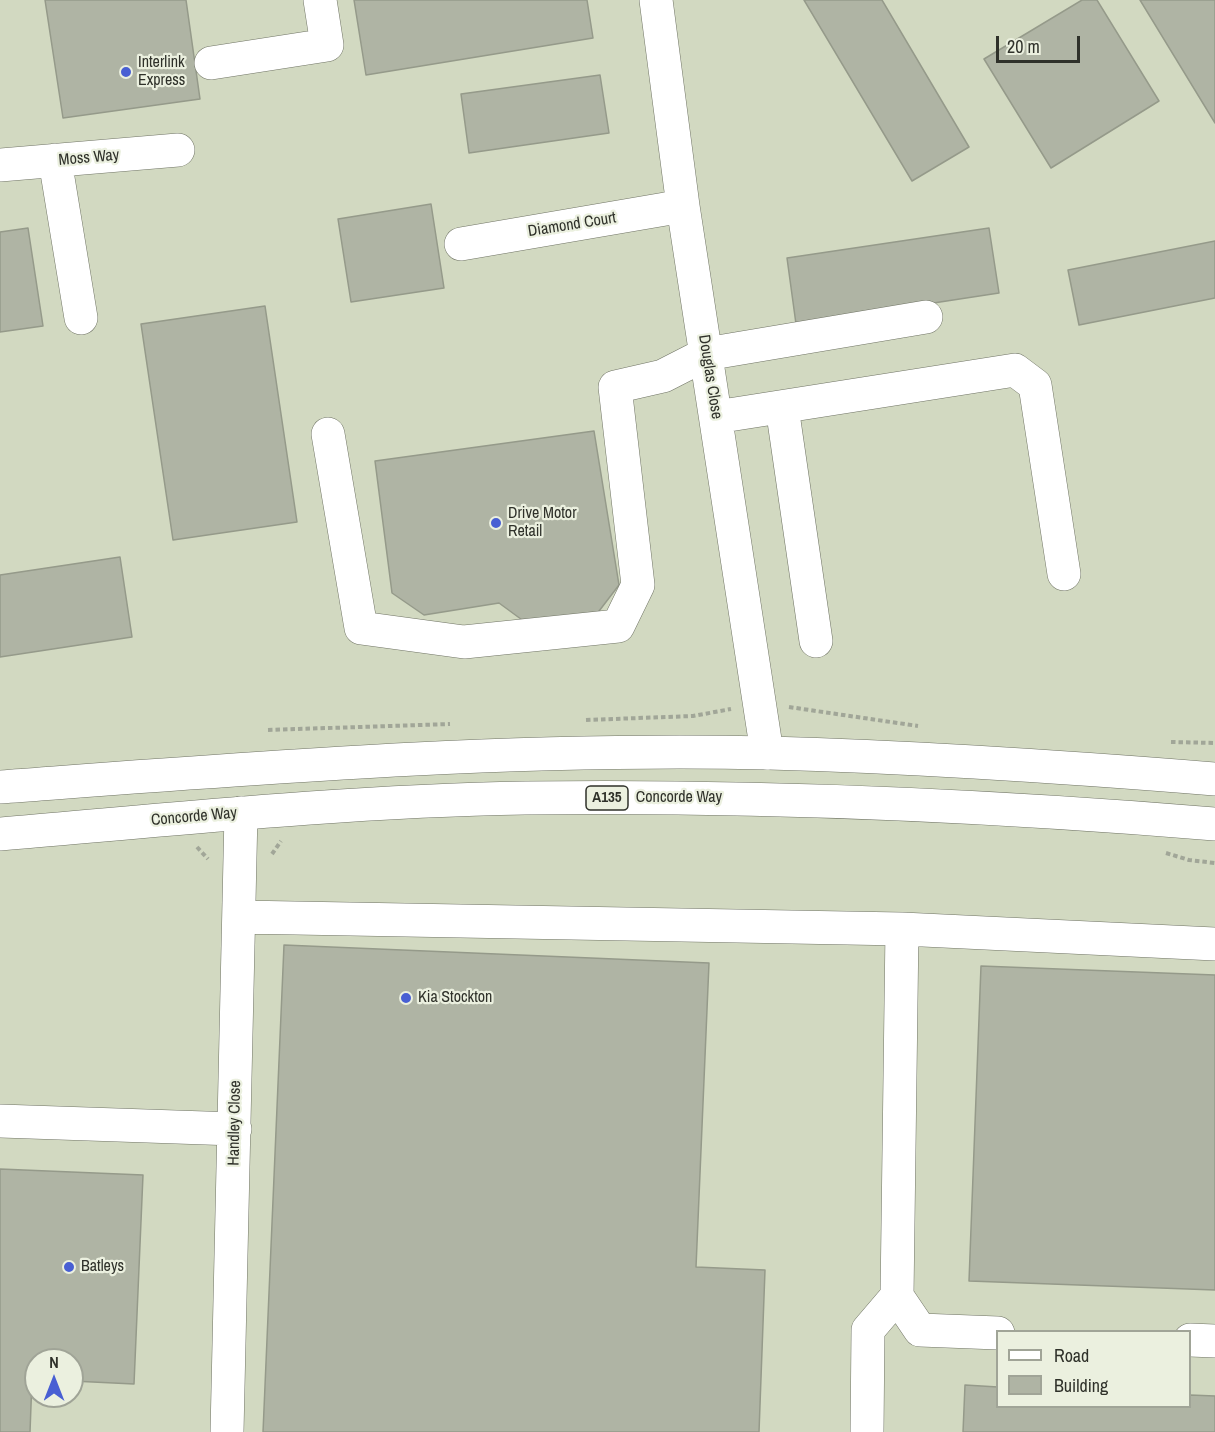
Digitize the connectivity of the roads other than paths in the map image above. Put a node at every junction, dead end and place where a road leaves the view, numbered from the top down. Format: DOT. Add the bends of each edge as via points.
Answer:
graph roads {
  1 [pos="320,0"];
  2 [pos="656,0"];
  3 [pos="211,63"];
  4 [pos="178,150"];
  5 [pos="55,160"];
  6 [pos="0,165"];
  7 [pos="683,206"];
  8 [pos="461,243"];
  9 [pos="926,317"];
  10 [pos="81,318"];
  11 [pos="706,354"];
  12 [pos="782,407"];
  13 [pos="716,417"];
  14 [pos="328,434"];
  15 [pos="1064,574"];
  16 [pos="816,641"];
  17 [pos="767,753"];
  18 [pos="1215,779"];
  19 [pos="0,787"];
  20 [pos="241,813"];
  21 [pos="1215,824"];
  22 [pos="0,834"];
  23 [pos="240,917"];
  24 [pos="902,929"];
  25 [pos="1215,944"];
  26 [pos="0,1121"];
  27 [pos="235,1129"];
  28 [pos="897,1296"];
  29 [pos="996,1333"];
  30 [pos="1191,1340"];
  31 [pos="1215,1341"];
  32 [pos="227,1432"];
  33 [pos="867,1432"];
  1 -- 3 [label="main road" via="327,45"];
  2 -- 7 [label="main road, Douglas Close"];
  4 -- 5 [label="main road, Moss Way"];
  5 -- 6 [label="main road, Moss Way"];
  5 -- 10 [label="main road"];
  7 -- 8 [label="main road, Diamond Court"];
  7 -- 11 [label="main road, Douglas Close"];
  9 -- 11 [label="main road"];
  11 -- 13 [label="main road, Douglas Close"];
  11 -- 14 [label="main road" via="663,376 615,387 638,585 618,626 464,642 361,628"];
  12 -- 13 [label="main road"];
  12 -- 15 [label="main road" via="1015,370 1035,385"];
  12 -- 16 [label="main road"];
  13 -- 17 [label="main road, Douglas Close"];
  17 -- 18 [label="main road" via="1054,765"];
  17 -- 19 [label="main road" via="524,755 309,763"];
  20 -- 21 [label="main road, Concorde Way / A135" via="522,798 774,798 1054,811"];
  20 -- 22 [label="main road, Concorde Way / A135"];
  20 -- 23 [label="main road, Handley Close"];
  23 -- 24 [label="main road"];
  23 -- 27 [label="main road, Handley Close"];
  24 -- 25 [label="main road"];
  24 -- 28 [label="main road"];
  26 -- 27 [label="main road"];
  27 -- 32 [label="main road, Handley Close"];
  28 -- 29 [label="main road" via="920,1330"];
  28 -- 33 [label="main road" via="868,1330"];
  30 -- 31 [label="main road"];
}
